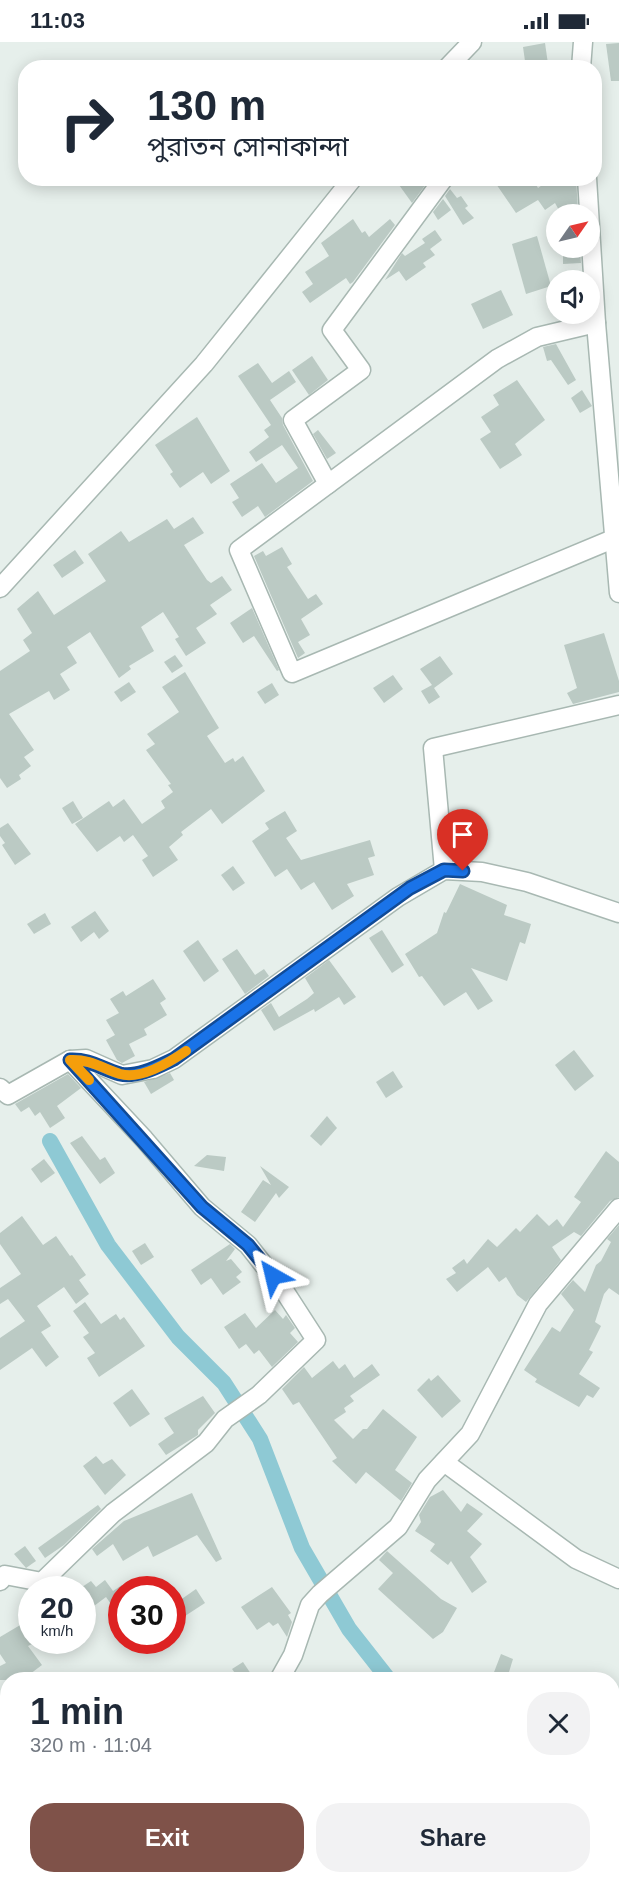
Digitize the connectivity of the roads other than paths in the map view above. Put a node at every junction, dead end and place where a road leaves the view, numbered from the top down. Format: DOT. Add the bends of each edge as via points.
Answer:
graph roads {
  1 [pos="472,42"];
  2 [pos="582,42"];
  3 [pos="455,60"];
  4 [pos="581,60"];
  5 [pos="347,186"];
  6 [pos="438,186"];
  7 [pos="587,186"];
  8 [pos="593,270"];
  9 [pos="592,324"];
  10 [pos="596,324"];
  11 [pos="328,484"];
  12 [pos="614,539"];
  13 [pos="0,588"];
  14 [pos="619,593"];
  15 [pos="619,705"];
  16 [pos="444,870"];
  17 [pos="619,913"];
  18 [pos="70,1060"];
  19 [pos="4,1091"];
  20 [pos="619,1208"];
  21 [pos="444,1462"];
  22 [pos="619,1578"];
  23 [pos="0,1581"];
  24 [pos="283,1672"];
  1 -- 3 [label="street"];
  2 -- 4 [label="street"];
  5 -- 13 [label="street" via="204,364"];
  6 -- 11 [label="street" via="332,330 362,370 293,420"];
  7 -- 8 [label="street"];
  9 -- 11 [label="street" via="537,337 497,359"];
  10 -- 12 [label="street"];
  11 -- 12 [label="street" via="239,550 292,673"];
  12 -- 14 [label="street"];
  15 -- 16 [label="street" via="433,748"];
  16 -- 17 [label="street" via="482,872 527,882"];
  16 -- 18 [label="street" via="398,897 174,1059 153,1069 122,1075 86,1059"];
  18 -- 19 [label="street"];
  18 -- 23 [label="street" via="202,1207 248,1245 316,1340 259,1395 225,1419 206,1443 113,1513 42,1582 5,1575"];
  20 -- 21 [label="street" via="538,1304 470,1434"];
  21 -- 22 [label="street" via="576,1559"];
  21 -- 24 [label="street" via="427,1480 398,1527 310,1605"];
}
